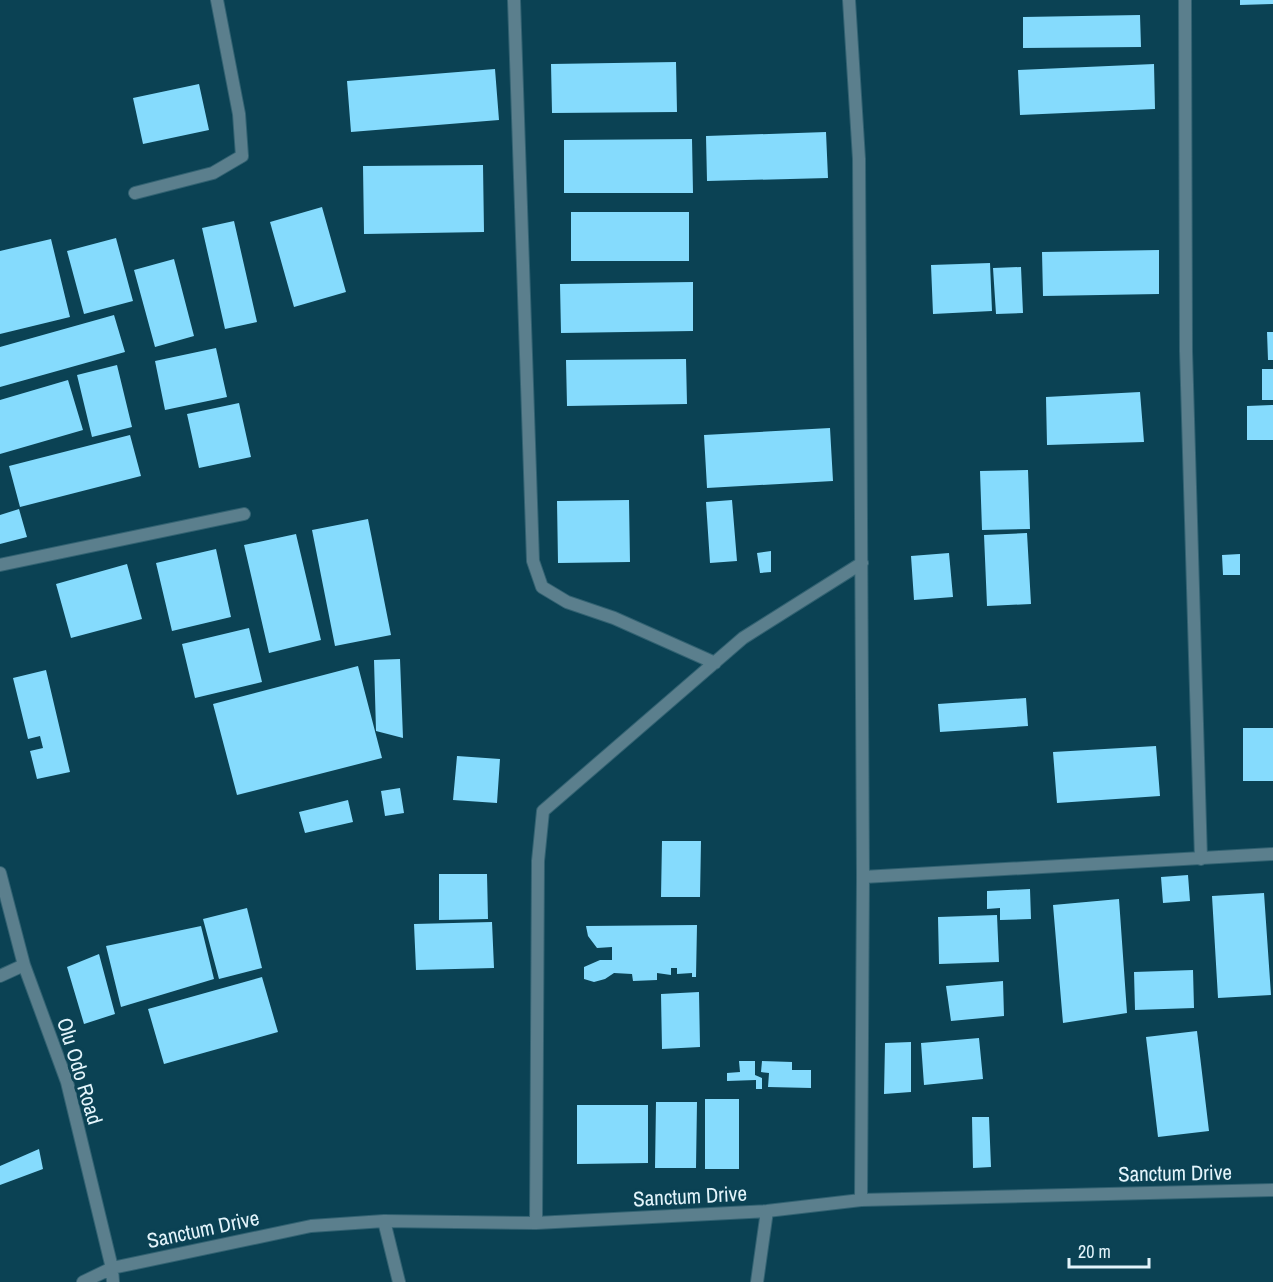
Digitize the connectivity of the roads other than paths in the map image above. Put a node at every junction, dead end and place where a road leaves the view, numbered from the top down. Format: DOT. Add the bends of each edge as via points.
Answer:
graph roads {
  1 [pos="217,0"];
  2 [pos="514,0"];
  3 [pos="849,0"];
  4 [pos="1185,0"];
  5 [pos="135,193"];
  6 [pos="243,514"];
  7 [pos="862,563"];
  8 [pos="0,565"];
  9 [pos="715,663"];
  10 [pos="1273,854"];
  11 [pos="1201,859"];
  12 [pos="0,873"];
  13 [pos="863,878"];
  14 [pos="24,965"];
  15 [pos="0,976"];
  16 [pos="1273,1190"];
  17 [pos="861,1200"];
  18 [pos="767,1211"];
  19 [pos="384,1221"];
  20 [pos="536,1223"];
  21 [pos="112,1268"];
  22 [pos="83,1282"];
  23 [pos="112,1282"];
  24 [pos="399,1282"];
  25 [pos="757,1282"];
  1 -- 5 [label="street" via="239,114 242,156 213,173"];
  2 -- 9 [label="street" via="533,561 542,587 550,592"];
  3 -- 7 [label="street" via="860,159"];
  4 -- 11 [label="street" via="1186,351"];
  6 -- 8 [label="street"];
  7 -- 9 [label="street" via="743,638"];
  7 -- 13 [label="street"];
  9 -- 20 [label="street" via="543,811 538,861"];
  10 -- 11 [label="street"];
  11 -- 13 [label="street"];
  12 -- 14 [label="street, Olu Odo Road"];
  13 -- 17 [label="street"];
  14 -- 15 [label="street"];
  14 -- 21 [label="street, Olu Odo Road" via="67,1082"];
  16 -- 17 [label="street, Sanctum Drive"];
  17 -- 18 [label="street, Sanctum Drive"];
  18 -- 20 [label="street, Sanctum Drive"];
  18 -- 25 [label="street"];
  19 -- 20 [label="street, Sanctum Drive"];
  19 -- 21 [label="street, Sanctum Drive" via="311,1226"];
  19 -- 24 [label="street"];
  21 -- 22 [label="street, Sanctum Drive"];
  21 -- 23 [label="street, Olu Odo Road"];
}
